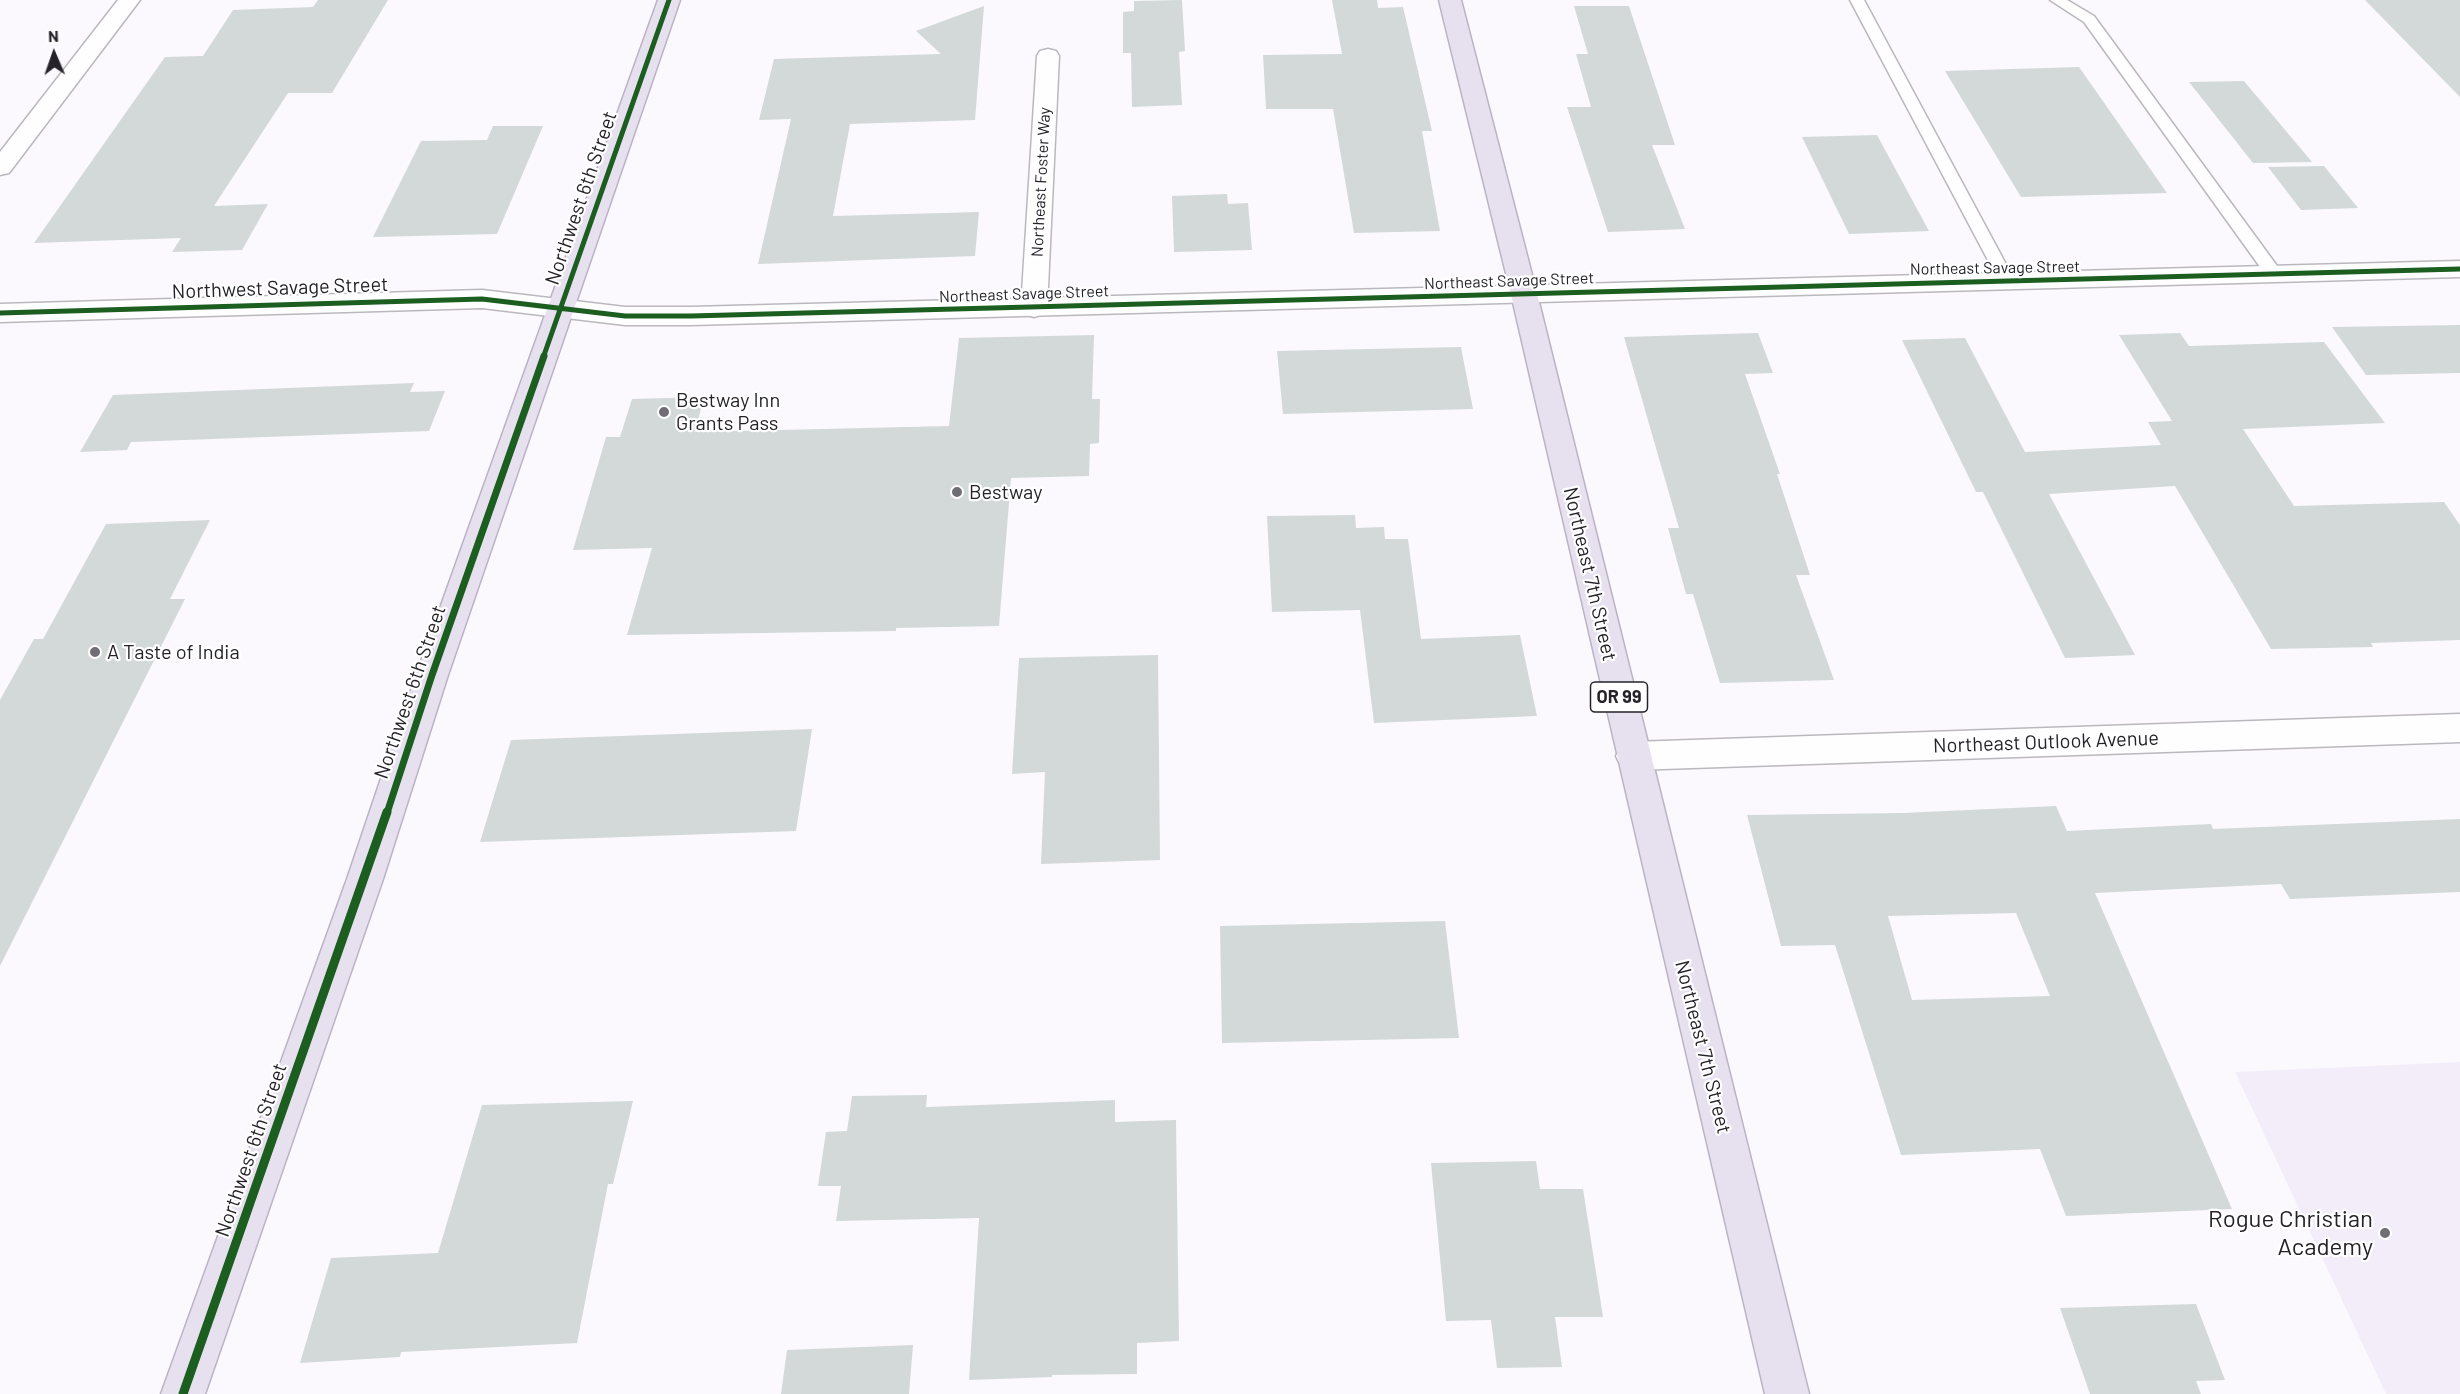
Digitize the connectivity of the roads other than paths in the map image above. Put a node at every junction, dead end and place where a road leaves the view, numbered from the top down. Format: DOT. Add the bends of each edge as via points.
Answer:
graph roads {
  1 [pos="129,0"];
  2 [pos="669,0"];
  3 [pos="1450,0"];
  4 [pos="1857,0"];
  5 [pos="2057,0"];
  6 [pos="1048,56"];
  7 [pos="0,168"];
  8 [pos="2460,269"];
  9 [pos="2274,274"];
  10 [pos="2007,281"];
  11 [pos="1524,294"];
  12 [pos="560,308"];
  13 [pos="1034,308"];
  14 [pos="0,313"];
  15 [pos="2460,728"];
  16 [pos="1633,756"];
  17 [pos="183,1394"];
  18 [pos="1787,1394"];
  1 -- 7 [label="street"];
  2 -- 12 [label="highway, Northwest 6th Street"];
  3 -- 11 [label="highway, Northeast 7th Street / OR 99"];
  4 -- 10 [label="lane"];
  5 -- 9 [label="lane" via="2089,19"];
  6 -- 13 [label="street, Northeast Foster Way"];
  8 -- 9 [label="street, Northeast Savage Street"];
  9 -- 10 [label="street, Northeast Savage Street"];
  10 -- 11 [label="street, Northeast Savage Street"];
  11 -- 13 [label="street, Northeast Savage Street"];
  11 -- 16 [label="highway, Northeast 7th Street / OR 99"];
  12 -- 13 [label="street, Northeast Savage Street" via="625,316"];
  12 -- 14 [label="street, Northwest Savage Street" via="482,299"];
  12 -- 17 [label="highway, Northwest 6th Street" via="365,879"];
  15 -- 16 [label="street, Northeast Outlook Avenue"];
  16 -- 18 [label="highway, Northeast 7th Street / OR 99"];
}
